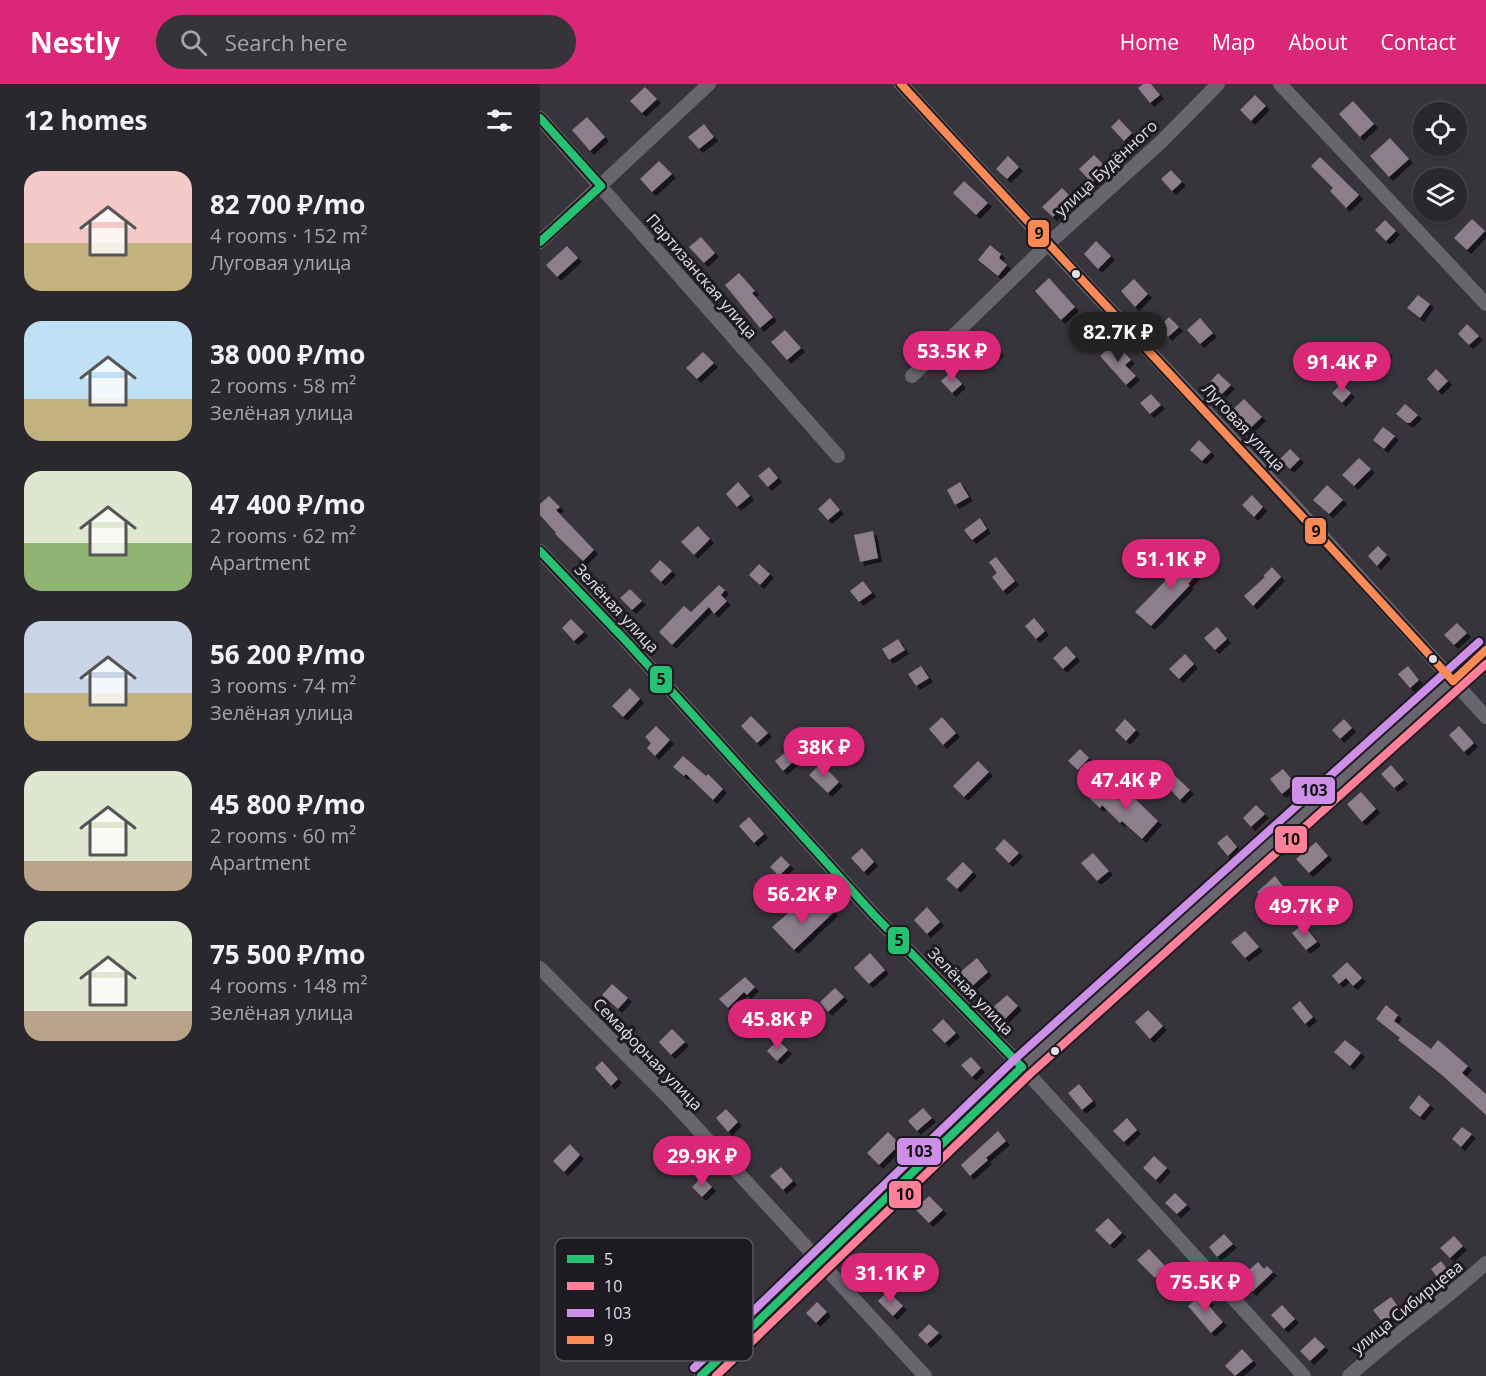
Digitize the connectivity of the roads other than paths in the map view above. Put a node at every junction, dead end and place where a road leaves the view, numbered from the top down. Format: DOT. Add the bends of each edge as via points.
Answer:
graph roads {
  1 [pos="709,84"];
  2 [pos="901,84"];
  3 [pos="1218,84"];
  4 [pos="1280,84"];
  5 [pos="540,118"];
  6 [pos="601,186"];
  7 [pos="540,242"];
  8 [pos="1048,244"];
  9 [pos="1486,304"];
  10 [pos="912,376"];
  11 [pos="838,456"];
  12 [pos="540,551"];
  13 [pos="1486,650"];
  14 [pos="1453,681"];
  15 [pos="1486,717"];
  16 [pos="540,968"];
  17 [pos="1022,1067"];
  18 [pos="820,1263"];
  19 [pos="1486,1263"];
  20 [pos="753,1327"];
  21 [pos="717,1361"];
  22 [pos="701,1376"];
  23 [pos="925,1376"];
  24 [pos="1304,1376"];
  25 [pos="1349,1376"];
  1 -- 6 [label="street"];
  2 -- 8 [label="street, Луговая улица"];
  3 -- 8 [label="street, улица Будённого" via="1161,142"];
  4 -- 9 [label="street"];
  5 -- 6 [label="street, Партизанская улица"];
  6 -- 7 [label="street"];
  6 -- 11 [label="street, Партизанская улица"];
  8 -- 10 [label="street, улица Будённого"];
  8 -- 14 [label="street, Луговая улица"];
  12 -- 17 [label="street, Зелёная улица" via="874,915"];
  13 -- 14 [label="street"];
  14 -- 15 [label="street, Луговая улица"];
  14 -- 17 [label="street"];
  16 -- 18 [label="street, Семафорная улица" via="670,1099"];
  17 -- 18 [label="street"];
  17 -- 24 [label="street, Зелёная улица"];
  18 -- 20 [label="street"];
  18 -- 23 [label="street, Семафорная улица"];
  19 -- 25 [label="street, улица Сибирцева"];
  21 -- 22 [label="street"];
}
